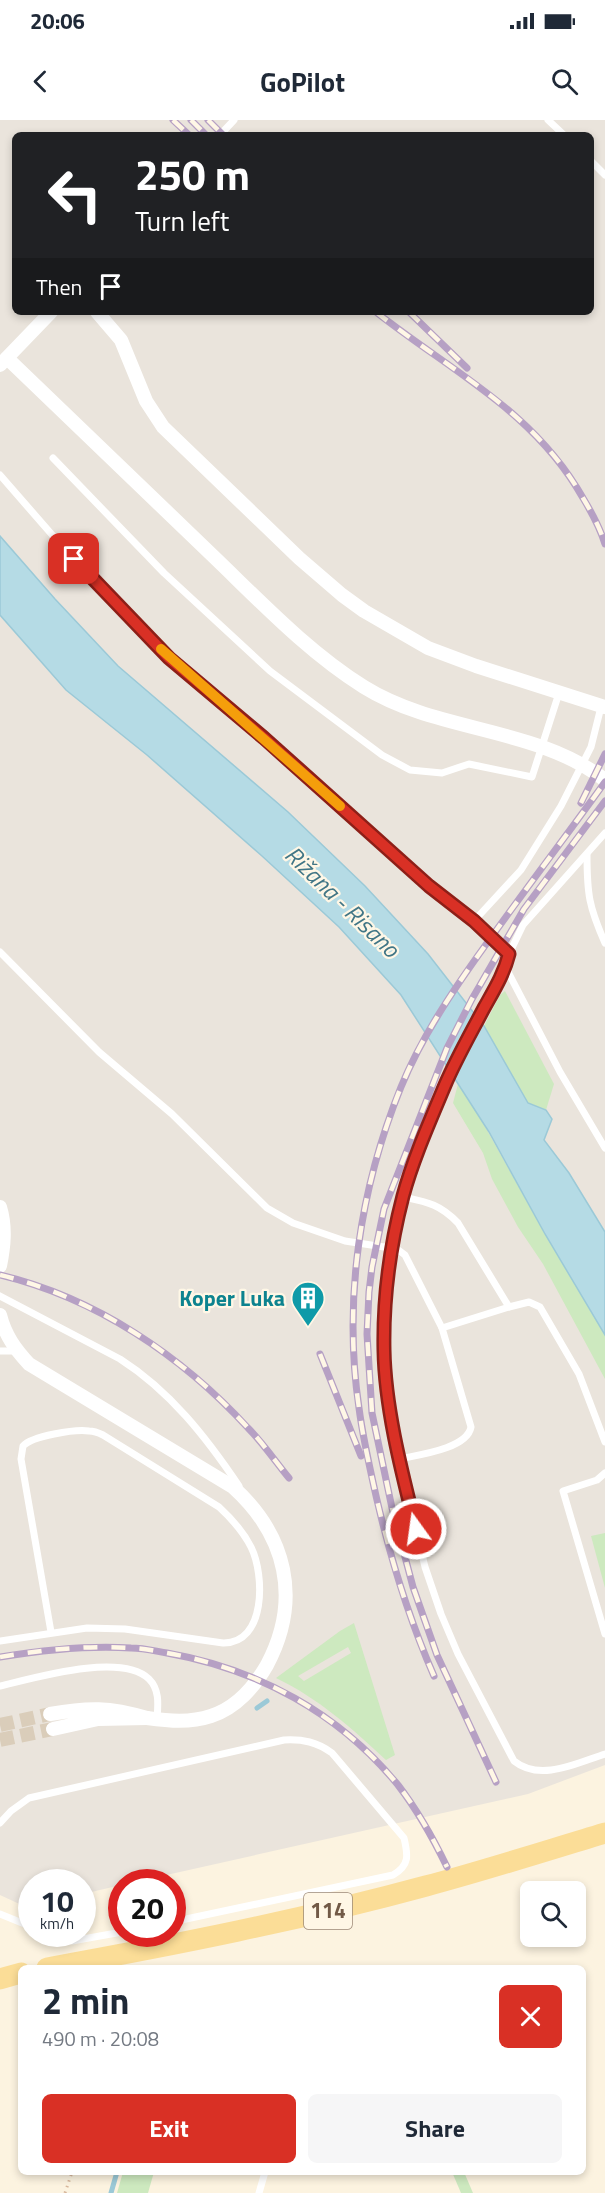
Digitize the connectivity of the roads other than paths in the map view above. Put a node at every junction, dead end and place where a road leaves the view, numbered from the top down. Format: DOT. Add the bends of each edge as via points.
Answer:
graph roads {
  1 [pos="234,120"];
  2 [pos="548,120"];
  3 [pos="223,132"];
  4 [pos="561,132"];
  5 [pos="594,164"];
  6 [pos="605,175"];
  7 [pos="48,315"];
  8 [pos="100,315"];
  9 [pos="3,362"];
  10 [pos="53,458"];
  11 [pos="0,475"];
  12 [pos="559,693"];
  13 [pos="603,707"];
  14 [pos="605,780"];
  15 [pos="605,833"];
  16 [pos="587,855"];
  17 [pos="474,921"];
  18 [pos="605,943"];
  19 [pos="0,952"];
  20 [pos="509,954"];
  21 [pos="506,968"];
  22 [pos="605,1148"];
  23 [pos="403,1197"];
  24 [pos="0,1207"];
  25 [pos="392,1248"];
  26 [pos="0,1266"];
  27 [pos="0,1296"];
  28 [pos="509,1307"];
  29 [pos="0,1315"];
  30 [pos="441,1328"];
  31 [pos="0,1351"];
  32 [pos="17,1351"];
  33 [pos="605,1442"];
  34 [pos="399,1459"];
  35 [pos="605,1473"];
  36 [pos="251,1503"];
  37 [pos="51,1632"];
  38 [pos="605,1634"];
  39 [pos="0,1641"];
  40 [pos="0,1686"];
  41 [pos="50,1714"];
  42 [pos="152,1718"];
  43 [pos="53,1729"];
  44 [pos="605,1754"];
  45 [pos="0,1823"];
  46 [pos="605,1833"];
  47 [pos="0,1914"];
  48 [pos="186,1919"];
  49 [pos="18,1921"];
  50 [pos="63,1965"];
  51 [pos="264,2175"];
  52 [pos="259,2193"];
  1 -- 3 [label="lane"];
  2 -- 4 [label="lane"];
  5 -- 6 [label="lane"];
  7 -- 9 [label="street"];
  8 -- 12 [label="street" via="121,340 146,401 163,428 320,578 364,611 428,648"];
  9 -- 14 [label="street" via="335,668 366,689 397,703 548,749"];
  10 -- 12 [label="lane" via="164,573 270,671 382,755 410,771 442,773 469,764 532,777"];
  11 -- 17 [label="lane" via="88,576 169,658"];
  12 -- 13 [label="street"];
  13 -- 17 [label="lane" via="591,747 561,806 521,870"];
  15 -- 16 [label="lane"];
  16 -- 18 [label="lane" via="591,911"];
  16 -- 20 [label="lane" via="523,925"];
  17 -- 20 [label="lane"];
  19 -- 25 [label="lane" via="99,1052 172,1114 267,1208 345,1241"];
  20 -- 21 [label="lane"];
  21 -- 22 [label="lane"];
  21 -- 23 [label="lane" via="446,1083"];
  23 -- 25 [label="lane"];
  23 -- 28 [label="lane" via="433,1204 450,1214"];
  24 -- 26 [label="street" via="4,1246"];
  25 -- 30 [label="lane" via="408,1259"];
  25 -- 34 [label="lane" via="384,1309 384,1352"];
  27 -- 36 [label="lane" via="120,1359 149,1380 198,1429"];
  28 -- 30 [label="lane"];
  28 -- 33 [label="lane" via="529,1302 540,1307 579,1374"];
  29 -- 32 [label="street"];
  30 -- 34 [label="lane" via="471,1420 470,1432 458,1443"];
  31 -- 32 [label="lane"];
  32 -- 36 [label="street" via="36,1368 214,1474"];
  34 -- 44 [label="lane" via="425,1567 441,1614 514,1761 522,1767 561,1769"];
  35 -- 38 [label="lane" via="563,1491"];
  36 -- 42 [label="street" via="274,1540 285,1580 283,1621 277,1642 255,1684 224,1711 191,1721"];
  37 -- 37 [label="lane" via="125,1629 222,1643 238,1641 250,1629 260,1595 252,1549 219,1507 104,1435 81,1431 32,1439 22,1446 21,1459"];
  37 -- 39 [label="lane"];
  40 -- 42 [label="lane" via="76,1669 125,1670 141,1674 154,1687 158,1696"];
  41 -- 42 [label="street" via="95,1708"];
  42 -- 43 [label="street" via="98,1719"];
  45 -- 48 [label="lane" via="29,1798 297,1739 321,1745 332,1753 404,1838 406,1862 393,1875"];
  46 -- 50 [label="main road, 114" via="336,1909"];
  47 -- 49 [label="lane"];
  51 -- 52 [label="lane"];
}
